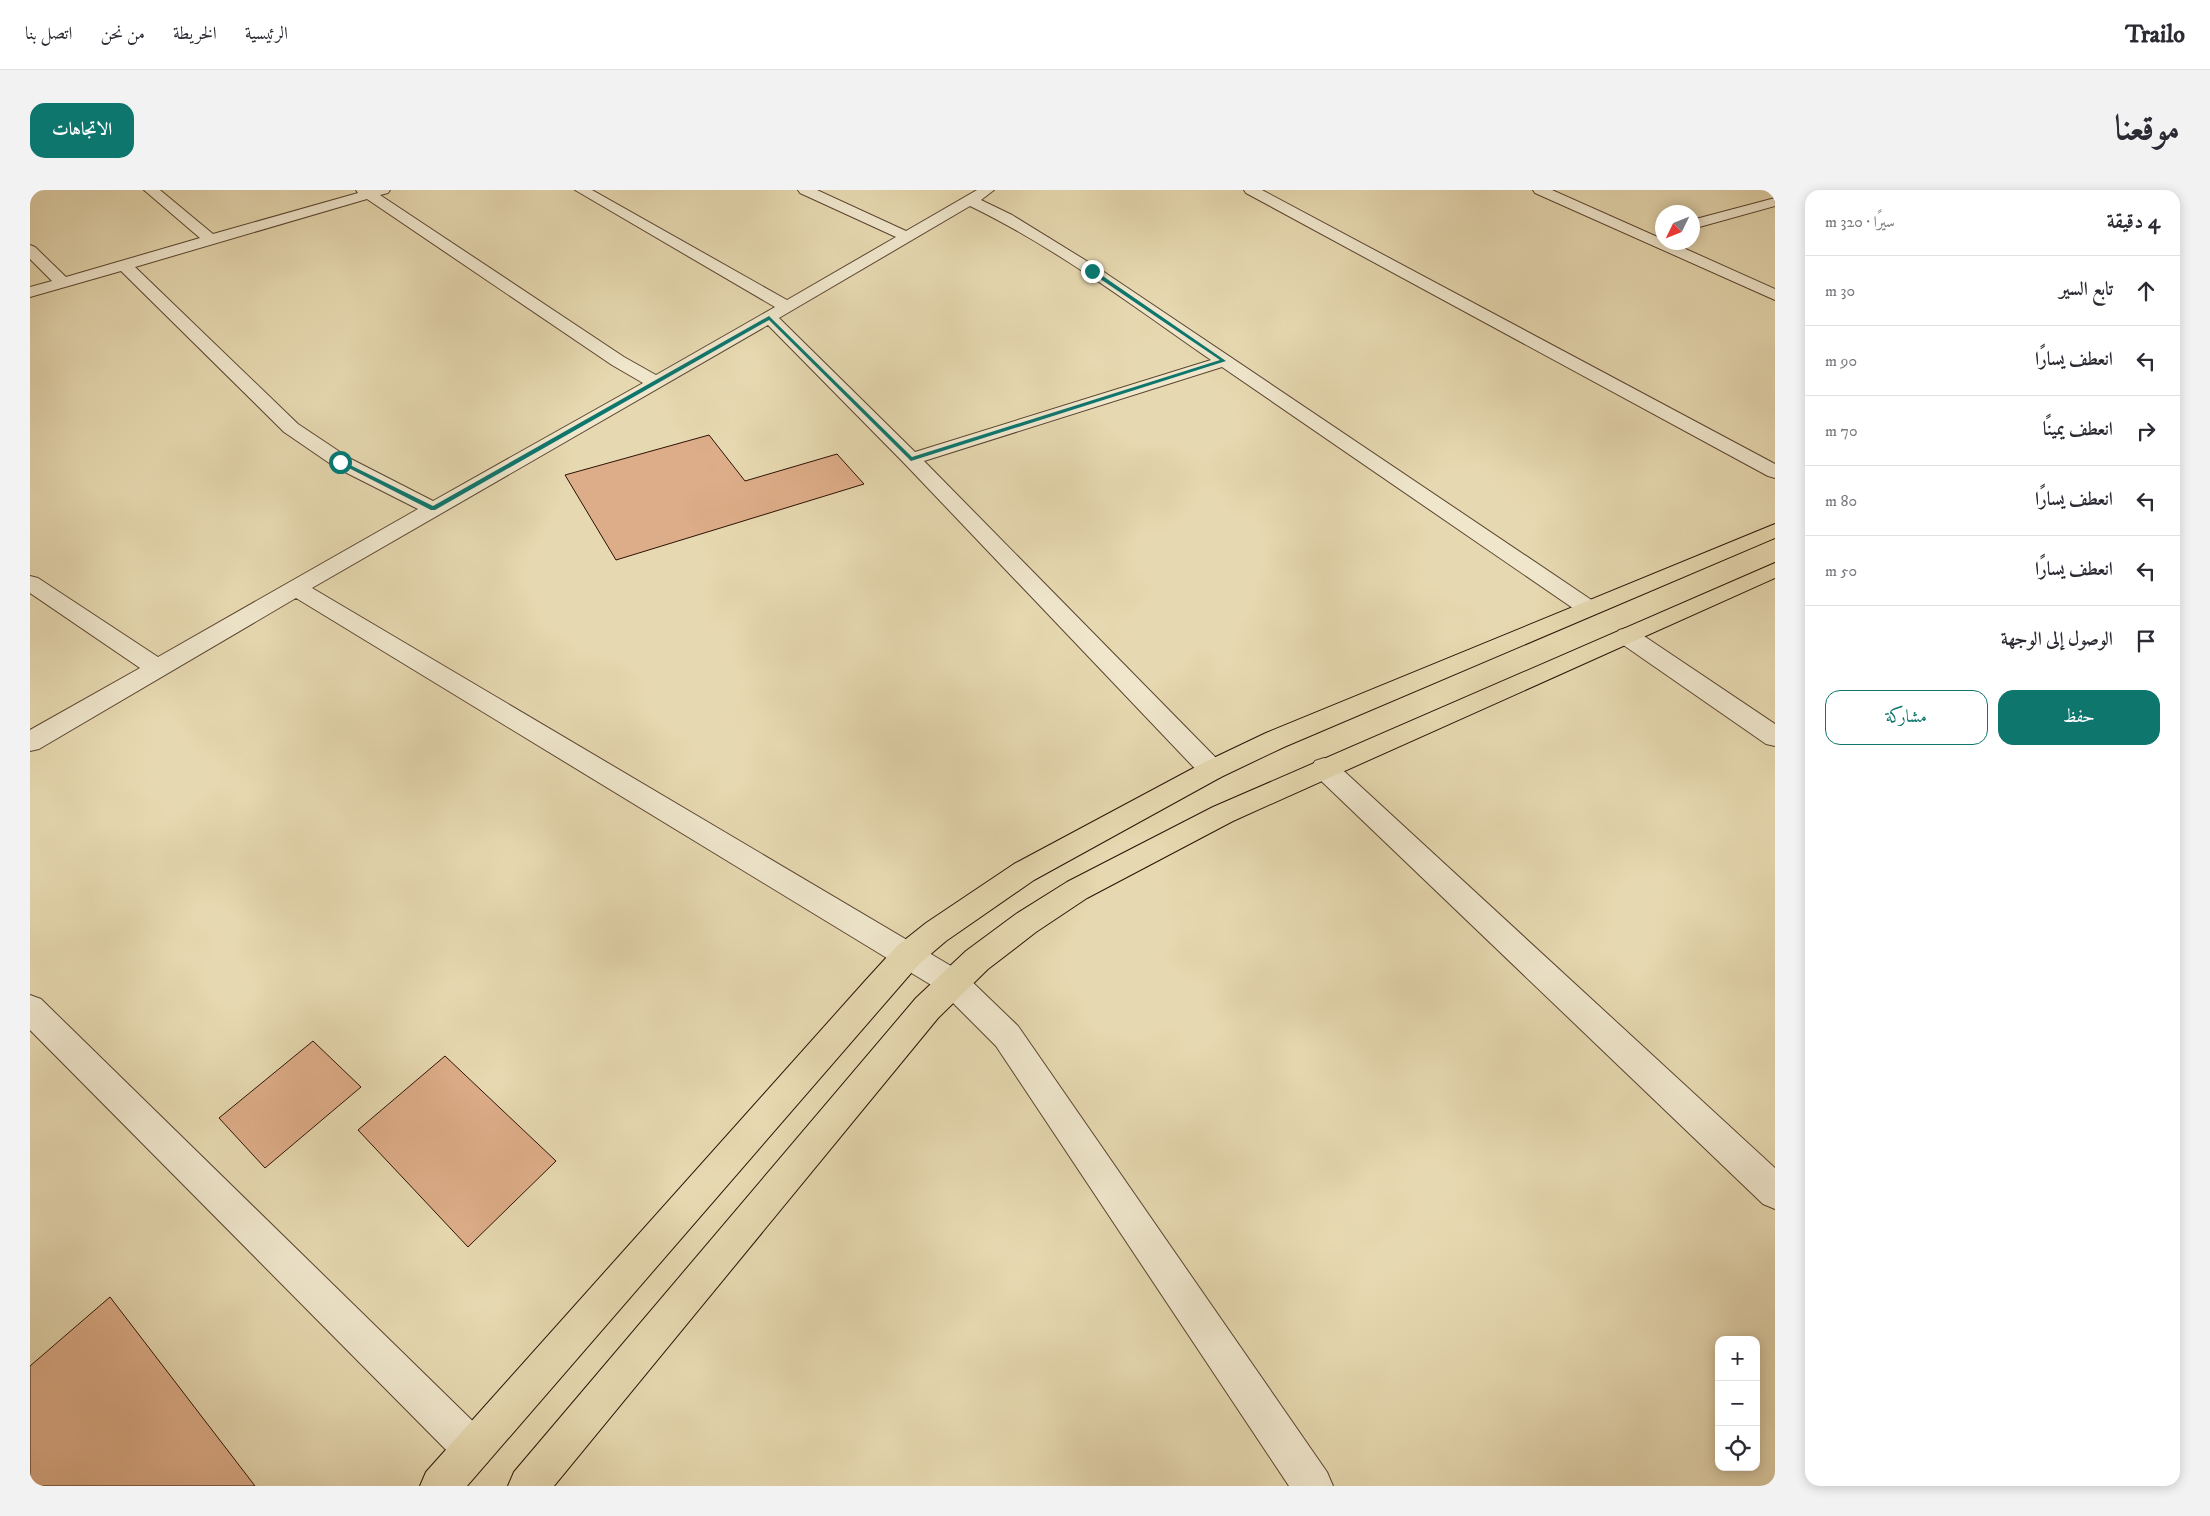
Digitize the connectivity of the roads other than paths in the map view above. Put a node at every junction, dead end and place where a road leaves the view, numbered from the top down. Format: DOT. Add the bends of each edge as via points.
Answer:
graph roads {
  1 [pos="150,190"];
  2 [pos="582,190"];
  3 [pos="805,190"];
  4 [pos="987,190"];
  5 [pos="1251,190"];
  6 [pos="1540,190"];
  7 [pos="371,191"];
  8 [pos="970,200"];
  9 [pos="1775,202"];
  10 [pos="1700,223"];
  11 [pos="1655,236"];
  12 [pos="908,237"];
  13 [pos="1647,238"];
  14 [pos="211,240"];
  15 [pos="30,250"];
  16 [pos="124,265"];
  17 [pos="62,283"];
  18 [pos="30,292"];
  19 [pos="1775,296"];
  20 [pos="788,307"];
  21 [pos="769,318"];
  22 [pos="1224,361"];
  23 [pos="656,383"];
  24 [pos="911,459"];
  25 [pos="1775,472"];
  26 [pos="433,509"];
  27 [pos="1775,530"];
  28 [pos="1775,570"];
  29 [pos="30,583"];
  30 [pos="295,588"];
  31 [pos="1588,608"];
  32 [pos="1627,636"];
  33 [pos="157,668"];
  34 [pos="1775,737"];
  35 [pos="30,742"];
  36 [pos="1324,768"];
  37 [pos="1212,770"];
  38 [pos="908,955"];
  39 [pos="952,982"];
  40 [pos="30,1009"];
  41 [pos="1775,1192"];
  42 [pos="473,1449"];
  43 [pos="535,1482"];
  44 [pos="440,1486"];
  45 [pos="1313,1486"];
  1 -- 14 [label="street"];
  2 -- 20 [label="street"];
  3 -- 12 [label="street"];
  4 -- 8 [label="street"];
  5 -- 25 [label="street"];
  6 -- 13 [label="street"];
  7 -- 14 [label="street"];
  7 -- 23 [label="street" via="618,361"];
  8 -- 12 [label="street"];
  8 -- 22 [label="street" via="1037,236"];
  9 -- 10 [label="street"];
  11 -- 13 [label="street"];
  12 -- 20 [label="street"];
  13 -- 19 [label="street"];
  14 -- 16 [label="street"];
  15 -- 17 [label="street"];
  16 -- 17 [label="street"];
  16 -- 26 [label="street" via="314,447"];
  17 -- 18 [label="street"];
  20 -- 21 [label="street"];
  21 -- 23 [label="street"];
  21 -- 24 [label="street"];
  22 -- 24 [label="street"];
  22 -- 31 [label="street"];
  23 -- 26 [label="street"];
  24 -- 37 [label="street"];
  26 -- 30 [label="street"];
  27 -- 31 [label="highway"];
  28 -- 32 [label="highway"];
  29 -- 33 [label="street"];
  30 -- 33 [label="street"];
  30 -- 38 [label="street"];
  31 -- 37 [label="highway" via="1275,740"];
  32 -- 34 [label="street"];
  32 -- 36 [label="highway"];
  33 -- 35 [label="street"];
  36 -- 39 [label="highway" via="1223,814 1077,890 1026,923"];
  36 -- 41 [label="street"];
  37 -- 38 [label="highway" via="1024,872"];
  38 -- 39 [label="street"];
  38 -- 42 [label="highway"];
  39 -- 43 [label="highway" via="927,1008"];
  39 -- 45 [label="street" via="1007,1036"];
  40 -- 42 [label="street"];
  42 -- 44 [label="highway"];
}
